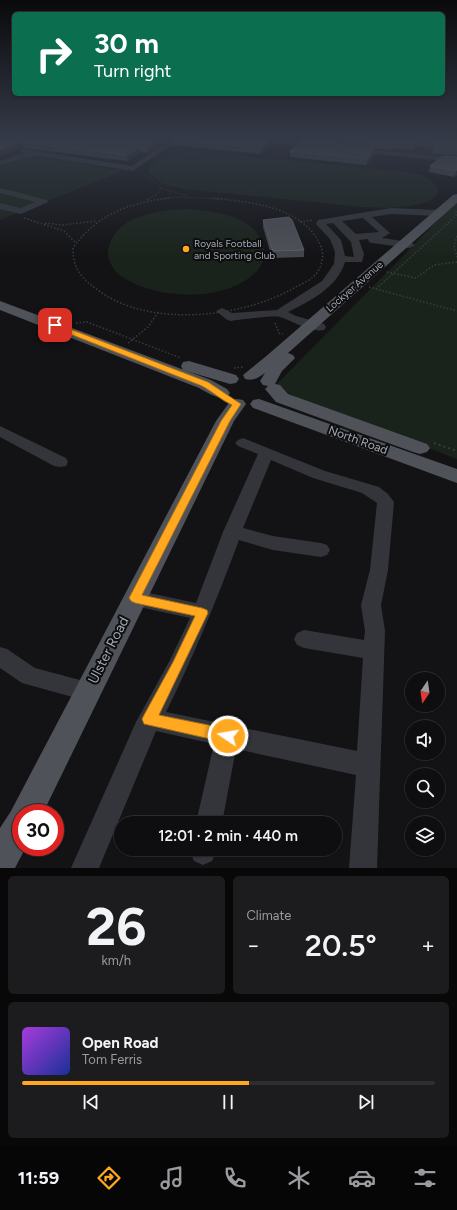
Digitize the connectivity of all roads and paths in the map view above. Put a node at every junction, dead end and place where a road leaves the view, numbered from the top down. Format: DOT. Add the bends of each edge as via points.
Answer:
graph roads {
  1 [pos="145,176"];
  2 [pos="160,188"];
  3 [pos="0,190"];
  4 [pos="0,197"];
  5 [pos="200,197"];
  6 [pos="142,202"];
  7 [pos="455,203"];
  8 [pos="0,206"];
  9 [pos="35,207"];
  10 [pos="364,214"];
  11 [pos="438,214"];
  12 [pos="348,216"];
  13 [pos="22,217"];
  14 [pos="333,219"];
  15 [pos="98,220"];
  16 [pos="38,222"];
  17 [pos="369,236"];
  18 [pos="457,236"];
  19 [pos="355,240"];
  20 [pos="76,243"];
  21 [pos="406,245"];
  22 [pos="457,257"];
  23 [pos="339,260"];
  24 [pos="457,262"];
  25 [pos="387,272"];
  26 [pos="316,274"];
  27 [pos="333,276"];
  28 [pos="371,287"];
  29 [pos="0,305"];
  30 [pos="159,311"];
  31 [pos="222,311"];
  32 [pos="457,311"];
  33 [pos="276,314"];
  34 [pos="316,325"];
  35 [pos="82,336"];
  36 [pos="288,336"];
  37 [pos="124,346"];
  38 [pos="251,375"];
  39 [pos="271,385"];
  40 [pos="237,395"];
  41 [pos="0,431"];
  42 [pos="243,443"];
  43 [pos="266,453"];
  44 [pos="60,462"];
  45 [pos="457,462"];
  46 [pos="457,476"];
  47 [pos="232,532"];
  48 [pos="321,550"];
  49 [pos="135,598"];
  50 [pos="202,613"];
  51 [pos="304,639"];
  52 [pos="373,651"];
  53 [pos="0,656"];
  54 [pos="87,691"];
  55 [pos="149,719"];
  56 [pos="228,736"];
  57 [pos="367,765"];
  58 [pos="30,804"];
  59 [pos="211,816"];
  60 [pos="12,840"];
  61 [pos="0,861"];
  62 [pos="85,868"];
  63 [pos="363,868"];
  1 -- 2 [label="path"];
  2 -- 5 [label="path" via="176,194"];
  2 -- 6 [label="path" via="155,196"];
  3 -- 9 [label="street" via="44,202"];
  4 -- 9 [label="street"];
  5 -- 6 [label="path"];
  5 -- 26 [label="path" via="262,206 311,229 323,251"];
  6 -- 15 [label="path" via="119,209"];
  7 -- 11 [label="main road, Lockyer Avenue"];
  7 -- 21 [label="main road, Lockyer Avenue"];
  7 -- 25 [label="path" via="456,216"];
  8 -- 9 [label="street" via="21,212"];
  10 -- 11 [label="street" via="391,211"];
  10 -- 12 [label="street"];
  10 -- 17 [label="street" via="385,231 384,235"];
  11 -- 21 [label="main road, Lockyer Avenue"];
  12 -- 14 [label="street"];
  12 -- 17 [label="street"];
  13 -- 16 [label="path"];
  14 -- 19 [label="street"];
  14 -- 23 [label="street" via="323,220 321,224 336,241"];
  15 -- 16 [label="path" via="62,225"];
  15 -- 20 [label="path"];
  16 -- 20 [label="path" via="64,231"];
  17 -- 19 [label="street"];
  18 -- 22 [label="path" via="454,245"];
  19 -- 21 [label="street"];
  19 -- 23 [label="street" via="358,260"];
  20 -- 30 [label="path" via="72,256 74,268 96,290 139,308"];
  21 -- 25 [label="main road, Lockyer Avenue"];
  21 -- 34 [label="main road, Lockyer Avenue"];
  23 -- 27 [label="street"];
  24 -- 25 [label="path" via="434,265 416,278"];
  25 -- 28 [label="main road, Lockyer Avenue"];
  25 -- 28 [label="path"];
  26 -- 27 [label="path"];
  26 -- 31 [label="path" via="280,297"];
  27 -- 33 [label="street" via="309,296"];
  28 -- 32 [label="path"];
  28 -- 34 [label="main road, Lockyer Avenue"];
  29 -- 35 [label="main road, North Road"];
  30 -- 31 [label="path"];
  30 -- 37 [label="path" via="148,327"];
  31 -- 33 [label="street" via="230,317"];
  33 -- 34 [label="street"];
  33 -- 36 [label="path" via="279,333"];
  34 -- 38 [label="main road, Lockyer Avenue"];
  34 -- 39 [label="main road, Lockyer Avenue" via="275,369"];
  35 -- 37 [label="main road, North Road"];
  35 -- 40 [label="main road, North Road"];
  37 -- 40 [label="main road, North Road"];
  38 -- 39 [label="main road, North Road"];
  38 -- 40 [label="main road"];
  39 -- 40 [label="main road, Lockyer Avenue" via="274,392 269,399"];
  39 -- 45 [label="main road, North Road" via="282,398"];
  40 -- 46 [label="main road, North Road"];
  40 -- 49 [label="main road, Ulster Road"];
  41 -- 44 [label="street"];
  42 -- 43 [label="street"];
  43 -- 47 [label="street"];
  43 -- 52 [label="street" via="334,480 374,492 386,502 379,570 371,605 375,631"];
  47 -- 48 [label="street" via="273,543"];
  47 -- 50 [label="street"];
  49 -- 50 [label="street"];
  49 -- 54 [label="main road, Ulster Road"];
  50 -- 55 [label="street" via="178,666"];
  51 -- 52 [label="street"];
  52 -- 57 [label="street"];
  53 -- 54 [label="street" via="30,676"];
  54 -- 58 [label="main road, Ulster Road"];
  55 -- 56 [label="street"];
  55 -- 62 [label="street"];
  56 -- 57 [label="street"];
  56 -- 59 [label="street"];
  57 -- 63 [label="street"];
  60 -- 61 [label="main road"];
}
